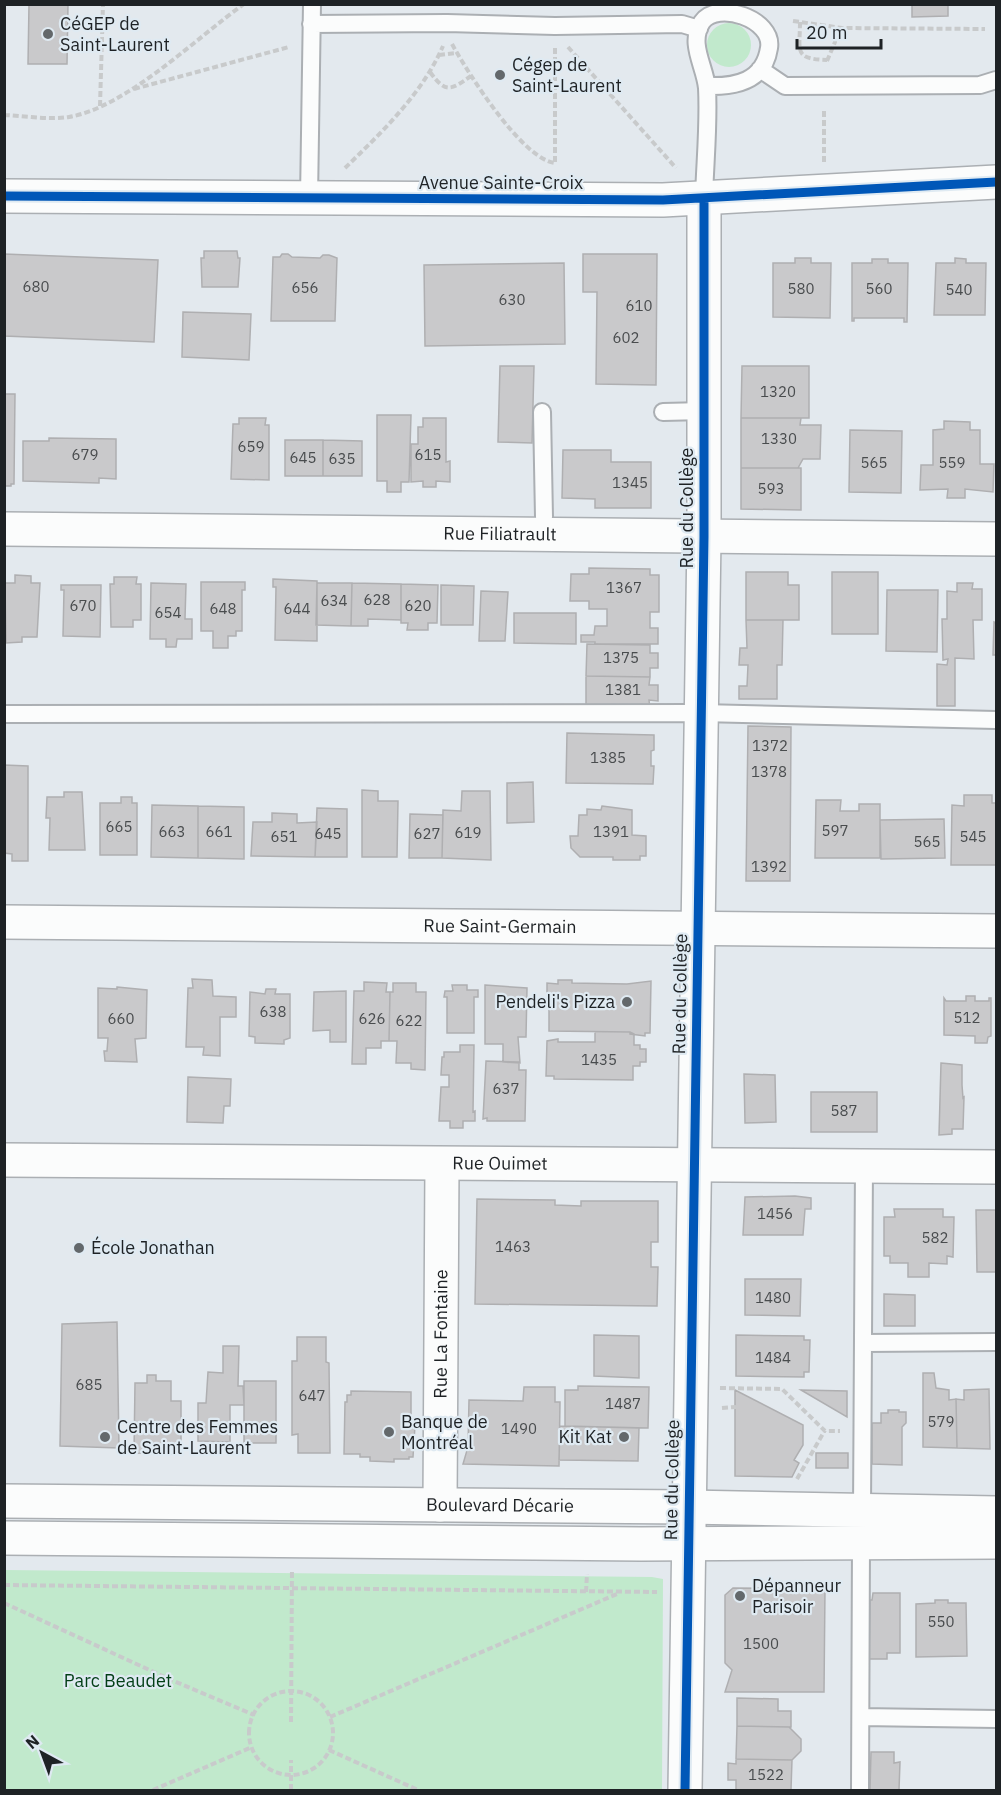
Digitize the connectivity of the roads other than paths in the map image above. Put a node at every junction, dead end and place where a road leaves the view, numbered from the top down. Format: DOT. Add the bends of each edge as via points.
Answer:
graph roads {
  1 [pos="312,4"];
  2 [pos="311,24"];
  3 [pos="699,29"];
  4 [pos="760,69"];
  5 [pos="996,80"];
  6 [pos="707,86"];
  7 [pos="996,182"];
  8 [pos="4,196"];
  9 [pos="309,198"];
  10 [pos="704,198"];
  11 [pos="663,411"];
  12 [pos="704,411"];
  13 [pos="542,412"];
  14 [pos="544,517"];
  15 [pos="4,529"];
  16 [pos="704,537"];
  17 [pos="996,539"];
  18 [pos="701,713"];
  19 [pos="4,714"];
  20 [pos="996,720"];
  21 [pos="4,922"];
  22 [pos="698,928"];
  23 [pos="996,931"];
  24 [pos="4,1160"];
  25 [pos="442,1164"];
  26 [pos="694,1165"];
  27 [pos="864,1165"];
  28 [pos="996,1167"];
  29 [pos="996,1342"];
  30 [pos="864,1343"];
  31 [pos="4,1501"];
  32 [pos="441,1505"];
  33 [pos="688,1507"];
  34 [pos="862,1510"];
  35 [pos="996,1513"];
  36 [pos="4,1538"];
  37 [pos="996,1542"];
  38 [pos="688,1544"];
  39 [pos="861,1544"];
  40 [pos="861,1718"];
  41 [pos="996,1719"];
  42 [pos="685,1791"];
  43 [pos="860,1791"];
  1 -- 2 [label="lane"];
  2 -- 3 [label="lane" via="682,24"];
  2 -- 9 [label="lane"];
  3 -- 4 [label="lane" via="707,16 723,11 760,25 770,37 770,45"];
  3 -- 6 [label="lane" via="697,53"];
  4 -- 5 [label="lane" via="785,86 980,85"];
  4 -- 6 [label="lane" via="741,83"];
  6 -- 10 [label="lane"];
  7 -- 10 [label="street, Avenue Sainte-Croix"];
  8 -- 9 [label="street, Avenue Sainte-Croix"];
  9 -- 10 [label="street, Avenue Sainte-Croix"];
  10 -- 12 [label="street, Rue du Collège"];
  11 -- 12 [label="lane"];
  12 -- 16 [label="street, Rue du Collège"];
  13 -- 14 [label="lane"];
  15 -- 16 [label="street, Rue Filiatrault"];
  16 -- 17 [label="street, Rue Filiatrault"];
  16 -- 18 [label="street, Rue du Collège"];
  18 -- 19 [label="lane"];
  18 -- 20 [label="lane"];
  18 -- 22 [label="street, Rue du Collège"];
  21 -- 22 [label="street, Rue Saint-Germain"];
  22 -- 23 [label="street, Rue Saint-Germain"];
  22 -- 26 [label="street, Rue du Collège"];
  24 -- 25 [label="street, Rue Ouimet"];
  25 -- 26 [label="street, Rue Ouimet"];
  25 -- 32 [label="street, Rue La Fontaine"];
  26 -- 27 [label="street, Rue Ouimet"];
  26 -- 33 [label="street, Rue du Collège"];
  27 -- 28 [label="street, Rue Ouimet"];
  27 -- 30 [label="lane"];
  29 -- 30 [label="lane"];
  30 -- 34 [label="lane"];
  31 -- 32 [label="street, Boulevard Décarie"];
  32 -- 33 [label="street, Boulevard Décarie"];
  33 -- 34 [label="street, Boulevard Décarie"];
  33 -- 38 [label="street, Rue du Collège"];
  34 -- 35 [label="street, Boulevard Décarie"];
  36 -- 38 [label="street, Boulevard Décarie" via="291,1555"];
  37 -- 39 [label="street, Boulevard Décarie"];
  38 -- 39 [label="street, Boulevard Décarie"];
  38 -- 42 [label="street, Rue du Collège"];
  39 -- 40 [label="lane"];
  40 -- 41 [label="lane"];
  40 -- 43 [label="lane"];
}
